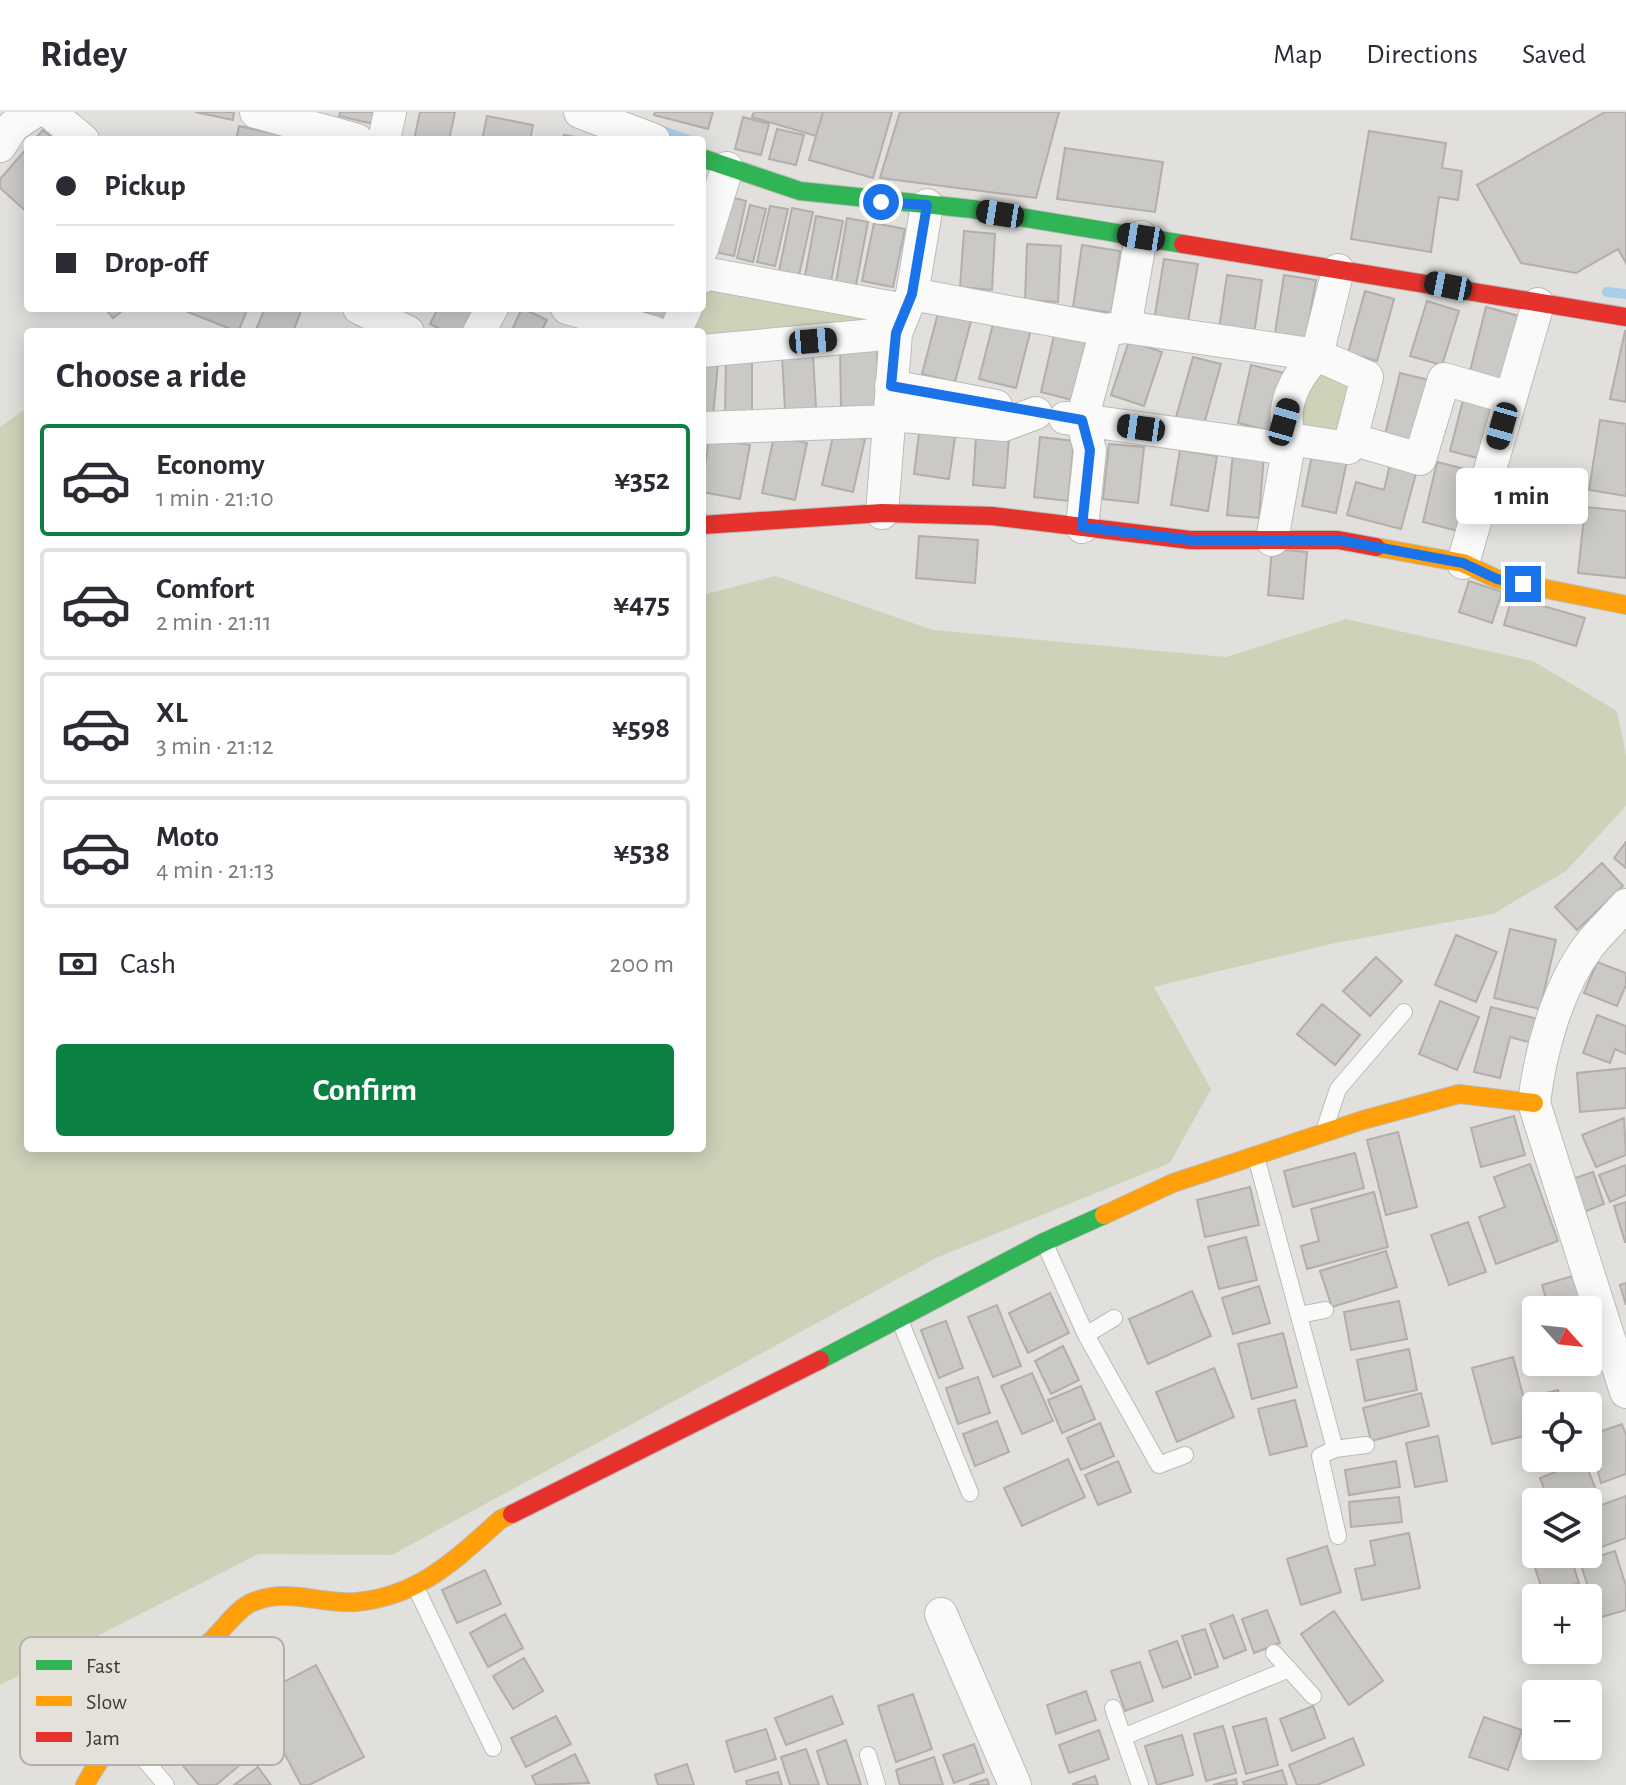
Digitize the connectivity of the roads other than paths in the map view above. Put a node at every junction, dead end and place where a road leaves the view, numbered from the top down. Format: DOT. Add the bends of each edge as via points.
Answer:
graph roads {
  1 [pos="34,112"];
  2 [pos="49,112"];
  3 [pos="256,112"];
  4 [pos="390,112"];
  5 [pos="580,112"];
  6 [pos="78,136"];
  7 [pos="343,136"];
  8 [pos="385,136"];
  9 [pos="643,136"];
  10 [pos="0,146"];
  11 [pos="714,163"];
  12 [pos="927,205"];
  13 [pos="706,230"];
  14 [pos="1141,237"];
  15 [pos="706,265"];
  16 [pos="1338,270"];
  17 [pos="1538,304"];
  18 [pos="367,312"];
  19 [pos="579,312"];
  20 [pos="904,312"];
  21 [pos="1626,317"];
  22 [pos="400,328"];
  23 [pos="629,328"];
  24 [pos="1116,329"];
  25 [pos="706,350"];
  26 [pos="1317,355"];
  27 [pos="891,386"];
  28 [pos="1510,398"];
  29 [pos="1036,413"];
  30 [pos="1082,420"];
  31 [pos="889,421"];
  32 [pos="706,428"];
  33 [pos="1351,439"];
  34 [pos="1290,444"];
  35 [pos="882,513"];
  36 [pos="706,525"];
  37 [pos="1082,527"];
  38 [pos="1272,540"];
  39 [pos="1463,563"];
  40 [pos="1626,605"];
  41 [pos="1626,905"];
  42 [pos="1404,1012"];
  43 [pos="1534,1103"];
  44 [pos="1323,1133"];
  45 [pos="1256,1156"];
  46 [pos="1044,1242"];
  47 [pos="1325,1310"];
  48 [pos="1299,1315"];
  49 [pos="1114,1318"];
  50 [pos="900,1320"];
  51 [pos="1086,1335"];
  52 [pos="1626,1392"];
  53 [pos="1366,1445"];
  54 [pos="1335,1449"];
  55 [pos="1185,1455"];
  56 [pos="970,1493"];
  57 [pos="1338,1536"];
  58 [pos="415,1587"];
  59 [pos="941,1614"];
  60 [pos="215,1637"];
  61 [pos="1274,1653"];
  62 [pos="1289,1669"];
  63 [pos="1313,1696"];
  64 [pos="1113,1708"];
  65 [pos="1123,1737"];
  66 [pos="493,1748"];
  67 [pos="868,1755"];
  68 [pos="96,1765"];
  69 [pos="149,1765"];
  70 [pos="85,1785"];
  71 [pos="166,1785"];
  72 [pos="877,1785"];
  73 [pos="1015,1785"];
  74 [pos="1140,1785"];
  1 -- 10 [label="street" via="13,126"];
  2 -- 6 [label="street"];
  3 -- 7 [label="street"];
  4 -- 8 [label="street"];
  5 -- 9 [label="street"];
  11 -- 12 [label="street" via="800,191"];
  11 -- 13 [label="street"];
  12 -- 14 [label="street"];
  12 -- 20 [label="street"];
  14 -- 16 [label="street"];
  14 -- 24 [label="street"];
  15 -- 20 [label="street"];
  16 -- 17 [label="street"];
  16 -- 26 [label="street"];
  17 -- 21 [label="street"];
  17 -- 28 [label="street"];
  18 -- 22 [label="street"];
  19 -- 23 [label="street"];
  20 -- 24 [label="street"];
  20 -- 25 [label="street"];
  20 -- 27 [label="street"];
  24 -- 26 [label="street"];
  24 -- 30 [label="street"];
  26 -- 33 [label="street" via="1367,377"];
  26 -- 34 [label="street" via="1298,374 1284,422"];
  27 -- 29 [label="street"];
  27 -- 31 [label="street"];
  28 -- 33 [label="street" via="1444,379 1420,459"];
  28 -- 39 [label="street"];
  29 -- 30 [label="street"];
  29 -- 31 [label="street" via="1004,425 903,416"];
  30 -- 34 [label="street"];
  30 -- 37 [label="street" via="1090,450"];
  31 -- 32 [label="street"];
  31 -- 35 [label="street"];
  33 -- 34 [label="street" via="1348,448"];
  34 -- 38 [label="street"];
  35 -- 36 [label="street"];
  35 -- 37 [label="street" via="992,516"];
  37 -- 38 [label="street" via="1190,540"];
  38 -- 39 [label="street" via="1338,540"];
  39 -- 40 [label="street" via="1497,579"];
  41 -- 43 [label="street" via="1588,947 1562,996"];
  42 -- 44 [label="lane" via="1338,1089"];
  43 -- 44 [label="street" via="1459,1094"];
  43 -- 52 [label="street"];
  44 -- 45 [label="street"];
  45 -- 46 [label="street" via="1173,1183"];
  45 -- 48 [label="lane"];
  46 -- 50 [label="street"];
  46 -- 51 [label="lane"];
  47 -- 48 [label="lane"];
  48 -- 54 [label="lane"];
  49 -- 51 [label="lane"];
  50 -- 56 [label="lane"];
  50 -- 58 [label="street" via="501,1519 442,1572"];
  51 -- 55 [label="lane" via="1159,1465"];
  53 -- 54 [label="lane"];
  54 -- 57 [label="lane" via="1320,1456"];
  58 -- 60 [label="street" via="355,1602 289,1594 251,1602"];
  58 -- 66 [label="lane"];
  59 -- 73 [label="street"];
  61 -- 62 [label="lane"];
  62 -- 63 [label="lane"];
  62 -- 65 [label="lane"];
  64 -- 65 [label="lane"];
  65 -- 74 [label="lane"];
  67 -- 72 [label="lane"];
  68 -- 70 [label="street"];
  69 -- 71 [label="lane"];
}
